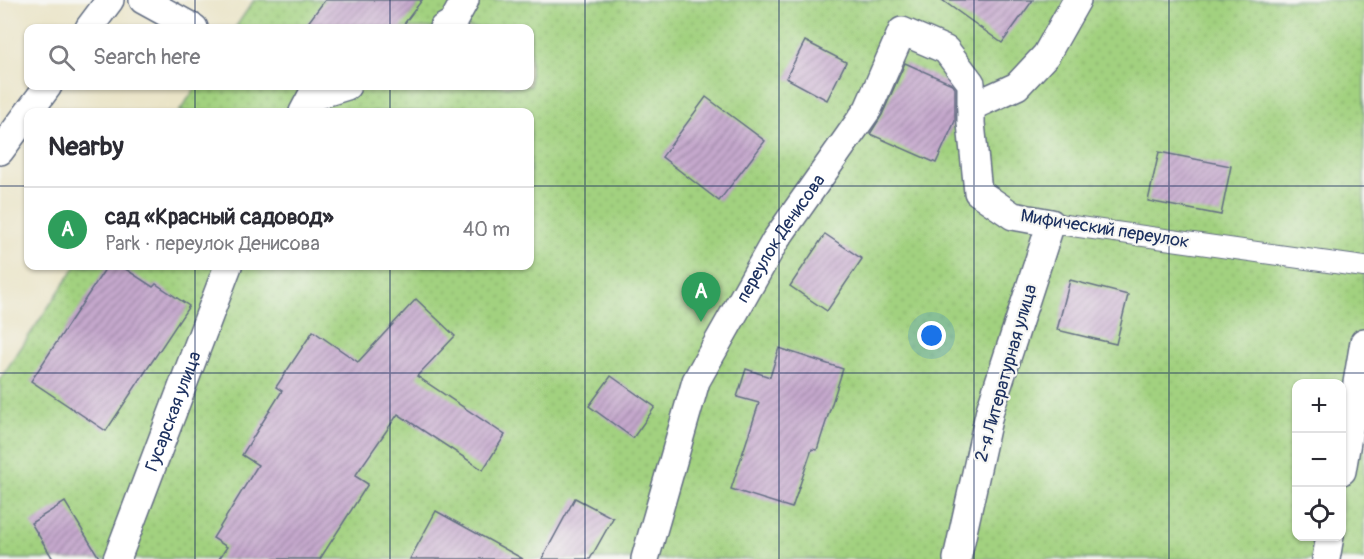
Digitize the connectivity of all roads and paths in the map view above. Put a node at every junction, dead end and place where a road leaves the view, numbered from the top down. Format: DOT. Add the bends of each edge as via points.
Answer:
graph roads {
  1 [pos="110,0"];
  2 [pos="143,0"];
  3 [pos="465,0"];
  4 [pos="1077,0"];
  5 [pos="92,24"];
  6 [pos="187,24"];
  7 [pos="450,24"];
  8 [pos="902,31"];
  9 [pos="45,90"];
  10 [pos="332,90"];
  11 [pos="302,98"];
  12 [pos="971,107"];
  13 [pos="32,108"];
  14 [pos="24,118"];
  15 [pos="0,151"];
  16 [pos="1051,223"];
  17 [pos="1364,267"];
  18 [pos="226,270"];
  19 [pos="1364,342"];
  20 [pos="1346,443"];
  21 [pos="1329,541"];
  22 [pos="117,559"];
  23 [pos="645,559"];
  24 [pos="957,559"];
  25 [pos="1326,559"];
  1 -- 5 [label="street"];
  2 -- 6 [label="street"];
  3 -- 7 [label="street"];
  4 -- 12 [label="street" via="1046,55 1017,86"];
  8 -- 12 [label="street, Мифический переулок" via="946,50 971,83"];
  8 -- 23 [label="street, переулок Денисова" via="868,109 775,241 696,381"];
  9 -- 13 [label="street"];
  10 -- 11 [label="street"];
  12 -- 16 [label="street, Мифический переулок" via="978,192 1013,216"];
  14 -- 15 [label="street"];
  16 -- 17 [label="street, Мифический переулок"];
  16 -- 24 [label="street, 2-я Литературная улица" via="990,411"];
  18 -- 22 [label="street, Гусарская улица"];
  19 -- 20 [label="street"];
  21 -- 25 [label="street"];
}
